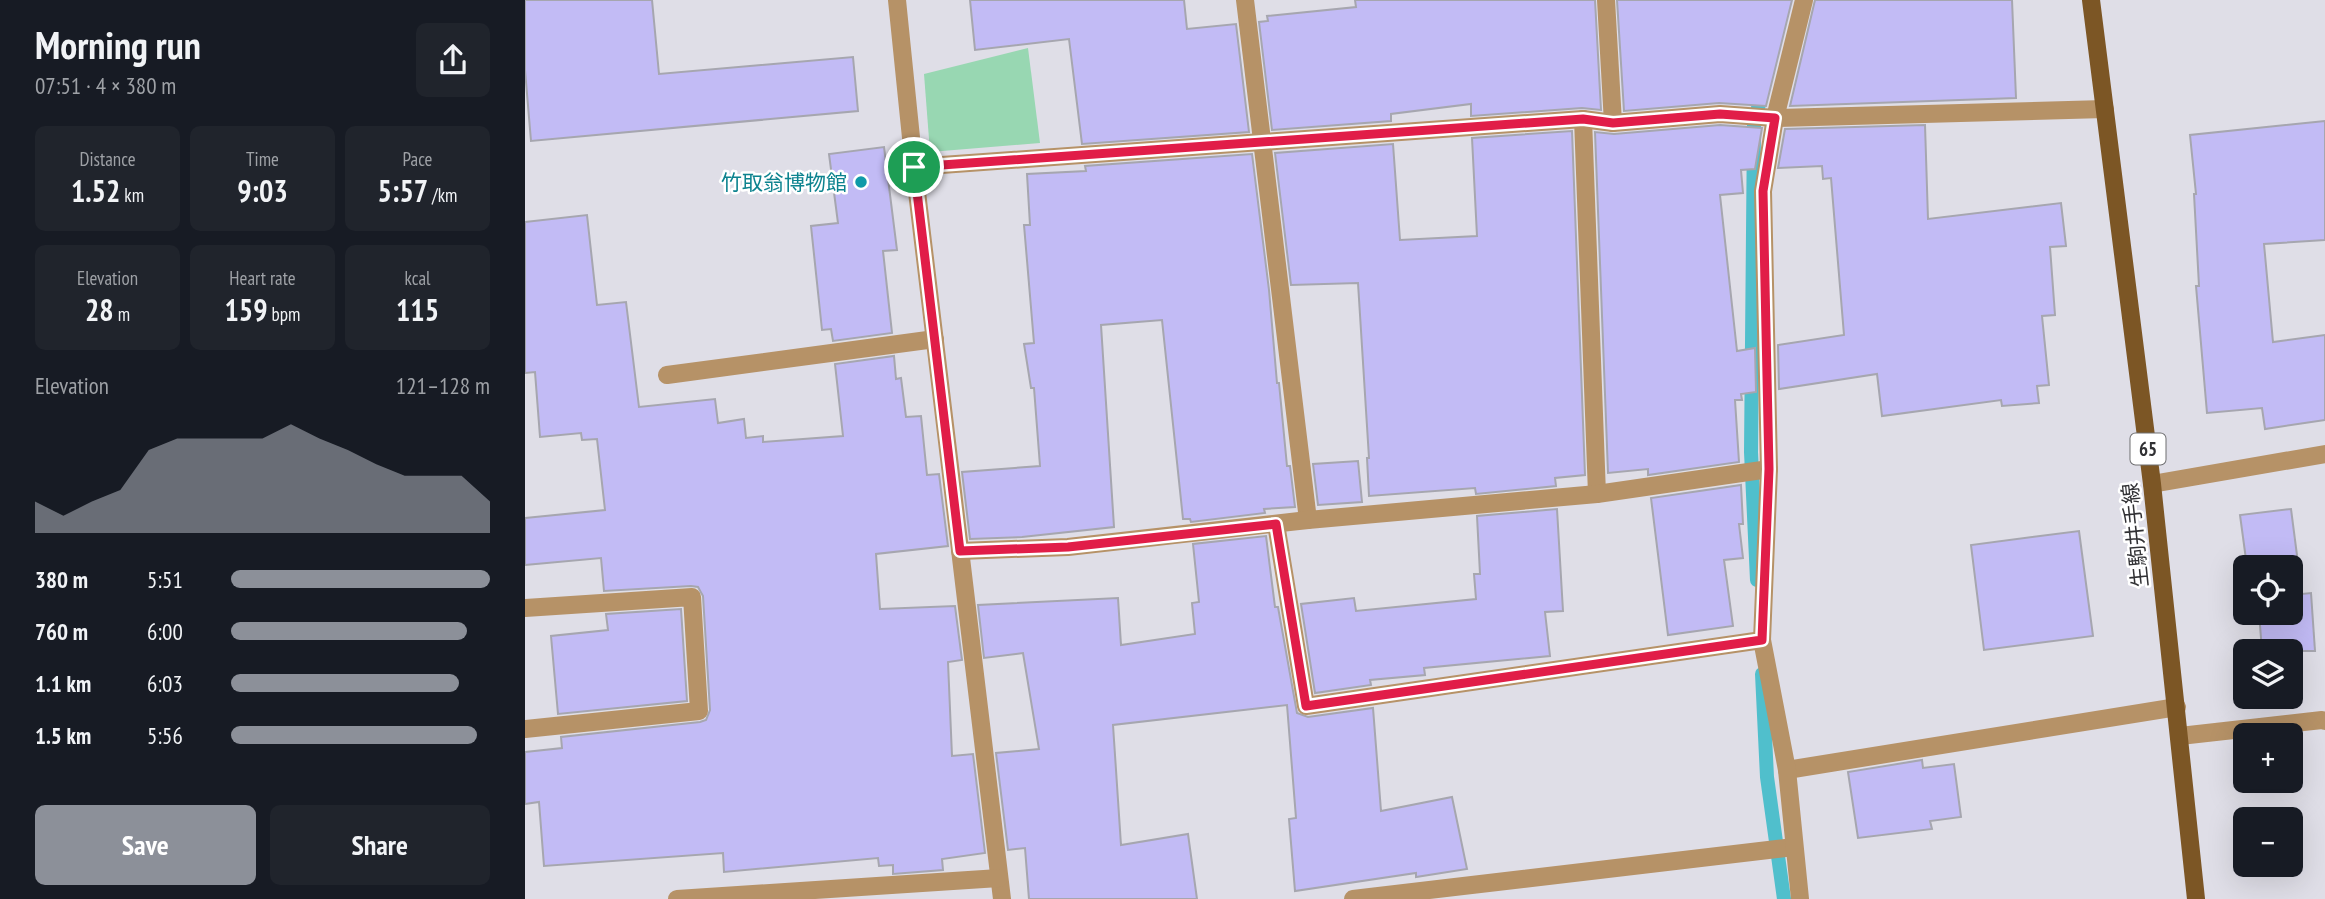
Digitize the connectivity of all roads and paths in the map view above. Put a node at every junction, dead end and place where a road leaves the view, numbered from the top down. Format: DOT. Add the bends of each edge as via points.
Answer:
graph roads {
  1 [pos="897,0"];
  2 [pos="1245,0"];
  3 [pos="1606,0"];
  4 [pos="1804,0"];
  5 [pos="2091,0"];
  6 [pos="2105,108"];
  7 [pos="1775,118"];
  8 [pos="1583,119"];
  9 [pos="1613,123"];
  10 [pos="1261,143"];
  11 [pos="914,167"];
  12 [pos="935,339"];
  13 [pos="667,375"];
  14 [pos="2325,454"];
  15 [pos="1769,469"];
  16 [pos="2152,484"];
  17 [pos="1597,494"];
  18 [pos="1307,520"];
  19 [pos="1276,524"];
  20 [pos="960,551"];
  21 [pos="525,608"];
  22 [pos="1762,640"];
  23 [pos="2177,707"];
  24 [pos="2325,721"];
  25 [pos="525,729"];
  26 [pos="2180,736"];
  27 [pos="1787,770"];
  28 [pos="1794,847"];
  29 [pos="999,878"];
  30 [pos="677,899"];
  31 [pos="1002,899"];
  32 [pos="1353,899"];
  33 [pos="1800,899"];
  34 [pos="2196,899"];
  1 -- 11 [label="street"];
  2 -- 10 [label="street"];
  3 -- 9 [label="street"];
  4 -- 7 [label="street"];
  5 -- 6 [label="main road, 生駒井手線 / 65"];
  6 -- 7 [label="street"];
  6 -- 16 [label="main road, 生駒井手線 / 65"];
  7 -- 9 [label="street" via="1720,114"];
  7 -- 15 [label="street" via="1763,191"];
  8 -- 9 [label="street"];
  8 -- 10 [label="street"];
  8 -- 17 [label="street"];
  10 -- 11 [label="street"];
  10 -- 18 [label="street"];
  11 -- 12 [label="street"];
  12 -- 13 [label="street"];
  12 -- 20 [label="street"];
  14 -- 16 [label="street"];
  15 -- 17 [label="street"];
  15 -- 22 [label="street"];
  16 -- 23 [label="main road, 生駒井手線 / 65"];
  17 -- 18 [label="street"];
  18 -- 19 [label="street"];
  19 -- 20 [label="street" via="1068,547"];
  19 -- 22 [label="street" via="1306,706"];
  20 -- 29 [label="street"];
  21 -- 25 [label="street" via="692,597 699,711"];
  22 -- 27 [label="street"];
  23 -- 26 [label="main road, 生駒井手線 / 65"];
  23 -- 27 [label="street"];
  24 -- 26 [label="street"];
  26 -- 34 [label="main road, 生駒井手線 / 65"];
  27 -- 28 [label="street"];
  28 -- 32 [label="street"];
  28 -- 33 [label="street"];
  29 -- 30 [label="street"];
  29 -- 31 [label="street"];
}
